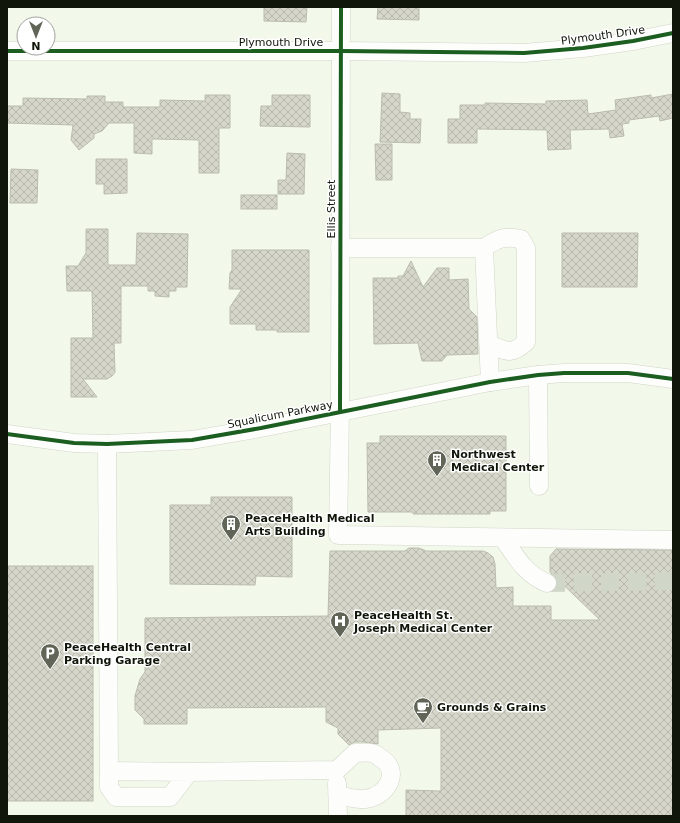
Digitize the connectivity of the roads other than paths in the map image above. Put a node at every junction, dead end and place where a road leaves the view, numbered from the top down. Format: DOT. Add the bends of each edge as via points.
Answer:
graph roads {
  1 [pos="341,7"];
  2 [pos="673,33"];
  3 [pos="7,50"];
  4 [pos="341,51"];
  5 [pos="340,248"];
  6 [pos="484,248"];
  7 [pos="489,344"];
  8 [pos="538,375"];
  9 [pos="673,379"];
  10 [pos="490,382"];
  11 [pos="340,411"];
  12 [pos="7,434"];
  13 [pos="107,444"];
  14 [pos="539,486"];
  15 [pos="503,538"];
  16 [pos="673,540"];
  17 [pos="547,583"];
  18 [pos="337,770"];
  19 [pos="190,772"];
  20 [pos="103,773"];
  21 [pos="338,795"];
  22 [pos="338,816"];
  1 -- 4 [label="street, Ellis Street"];
  2 -- 4 [label="street, Plymouth Drive" via="583,48 524,53"];
  3 -- 4 [label="street, Plymouth Drive"];
  4 -- 5 [label="street, Ellis Street"];
  5 -- 6 [label="street"];
  5 -- 11 [label="street, Ellis Street"];
  6 -- 7 [label="street"];
  6 -- 7 [label="street" via="496,240 509,237 521,239 526,248 526,342 518,350 504,351"];
  7 -- 10 [label="street"];
  8 -- 9 [label="street, Squalicum Parkway" via="628,374"];
  8 -- 10 [label="street, Squalicum Parkway"];
  8 -- 14 [label="street"];
  10 -- 11 [label="street, Squalicum Parkway"];
  11 -- 13 [label="street, Squalicum Parkway" via="192,440"];
  11 -- 15 [label="street, Ellis Street" via="338,535"];
  12 -- 13 [label="street, Squalicum Parkway" via="74,443"];
  13 -- 20 [label="street"];
  15 -- 16 [label="street"];
  15 -- 17 [label="street" via="521,566"];
  18 -- 19 [label="street"];
  18 -- 21 [label="street"];
  18 -- 21 [label="street" via="355,753 372,753 384,760 390,767 391,774 389,784 382,792 367,799"];
  19 -- 20 [label="street"];
  19 -- 20 [label="street" via="170,797 116,796"];
  21 -- 22 [label="street"];
}
